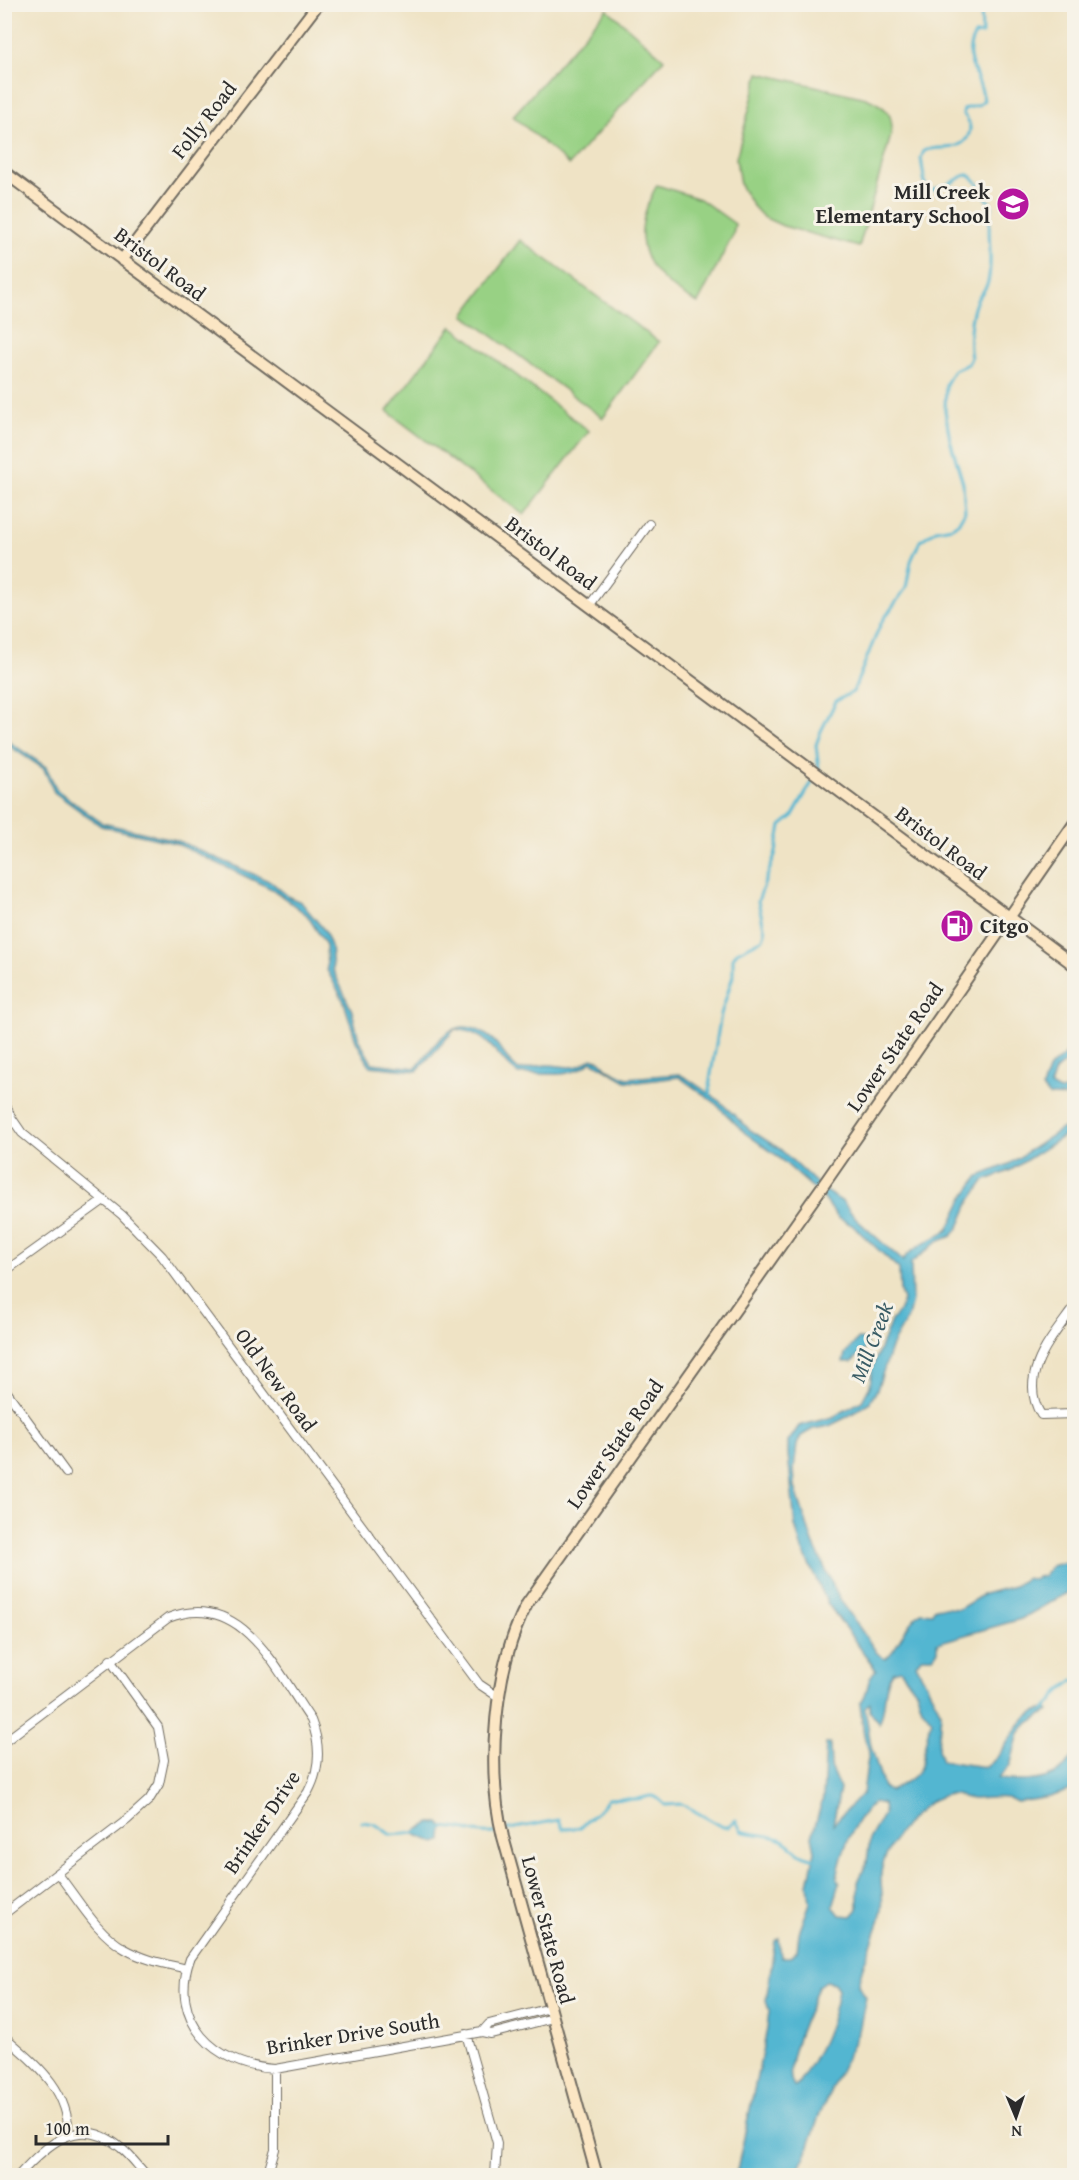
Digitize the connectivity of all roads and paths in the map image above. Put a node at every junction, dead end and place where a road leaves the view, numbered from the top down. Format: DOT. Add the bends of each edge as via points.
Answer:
graph roads {
  1 [pos="318,4"];
  2 [pos="4,172"];
  3 [pos="122,260"];
  4 [pos="649,524"];
  5 [pos="589,606"];
  6 [pos="1074,824"];
  7 [pos="1009,918"];
  8 [pos="1074,965"];
  9 [pos="4,1101"];
  10 [pos="104,1200"];
  11 [pos="4,1272"];
  12 [pos="1074,1307"];
  13 [pos="4,1388"];
  14 [pos="1074,1414"];
  15 [pos="66,1473"];
  16 [pos="110,1660"];
  17 [pos="500,1698"];
  18 [pos="4,1742"];
  19 [pos="58,1874"];
  20 [pos="4,1914"];
  21 [pos="187,1970"];
  22 [pos="551,2013"];
  23 [pos="466,2034"];
  24 [pos="4,2037"];
  25 [pos="275,2069"];
  26 [pos="69,2135"];
  27 [pos="18,2175"];
  28 [pos="147,2175"];
  29 [pos="267,2175"];
  30 [pos="495,2175"];
  31 [pos="597,2175"];
  1 -- 3 [label="street, Folly Road"];
  2 -- 3 [label="street, Bristol Road"];
  3 -- 5 [label="street, Bristol Road"];
  4 -- 5 [label="street"];
  5 -- 7 [label="street, Bristol Road"];
  6 -- 7 [label="street, Lower State Road"];
  7 -- 8 [label="street, Bristol Road"];
  7 -- 17 [label="street, Lower State Road" via="527,1604 507,1652"];
  9 -- 10 [label="street, Old New Road" via="22,1133"];
  10 -- 11 [label="street"];
  10 -- 17 [label="street, Old New Road" via="162,1256 479,1684"];
  12 -- 14 [label="street" via="1040,1353 1034,1388 1041,1415"];
  13 -- 15 [label="street"];
  16 -- 18 [label="street, Brinker Drive"];
  16 -- 19 [label="street" via="158,1727 164,1745 163,1770 144,1806"];
  16 -- 21 [label="street, Brinker Drive" via="168,1618 187,1612 216,1613 250,1634 311,1720 316,1733 319,1757 312,1785 195,1950"];
  17 -- 22 [label="street, Lower State Road" via="493,1768 499,1821"];
  19 -- 20 [label="street"];
  19 -- 21 [label="street" via="113,1941 137,1955"];
  21 -- 25 [label="street, Brinker Drive South" via="185,2005 190,2020 206,2041 240,2063"];
  22 -- 23 [label="street, Brinker Drive South" via="489,2024 482,2032"];
  22 -- 31 [label="street, Lower State Road"];
  23 -- 25 [label="street, Brinker Drive South"];
  23 -- 30 [label="street" via="497,2143"];
  24 -- 26 [label="street" via="53,2081 64,2101"];
  25 -- 29 [label="street" via="275,2149"];
  26 -- 27 [label="street" via="47,2145"];
  26 -- 28 [label="street" via="107,2138"];
}
